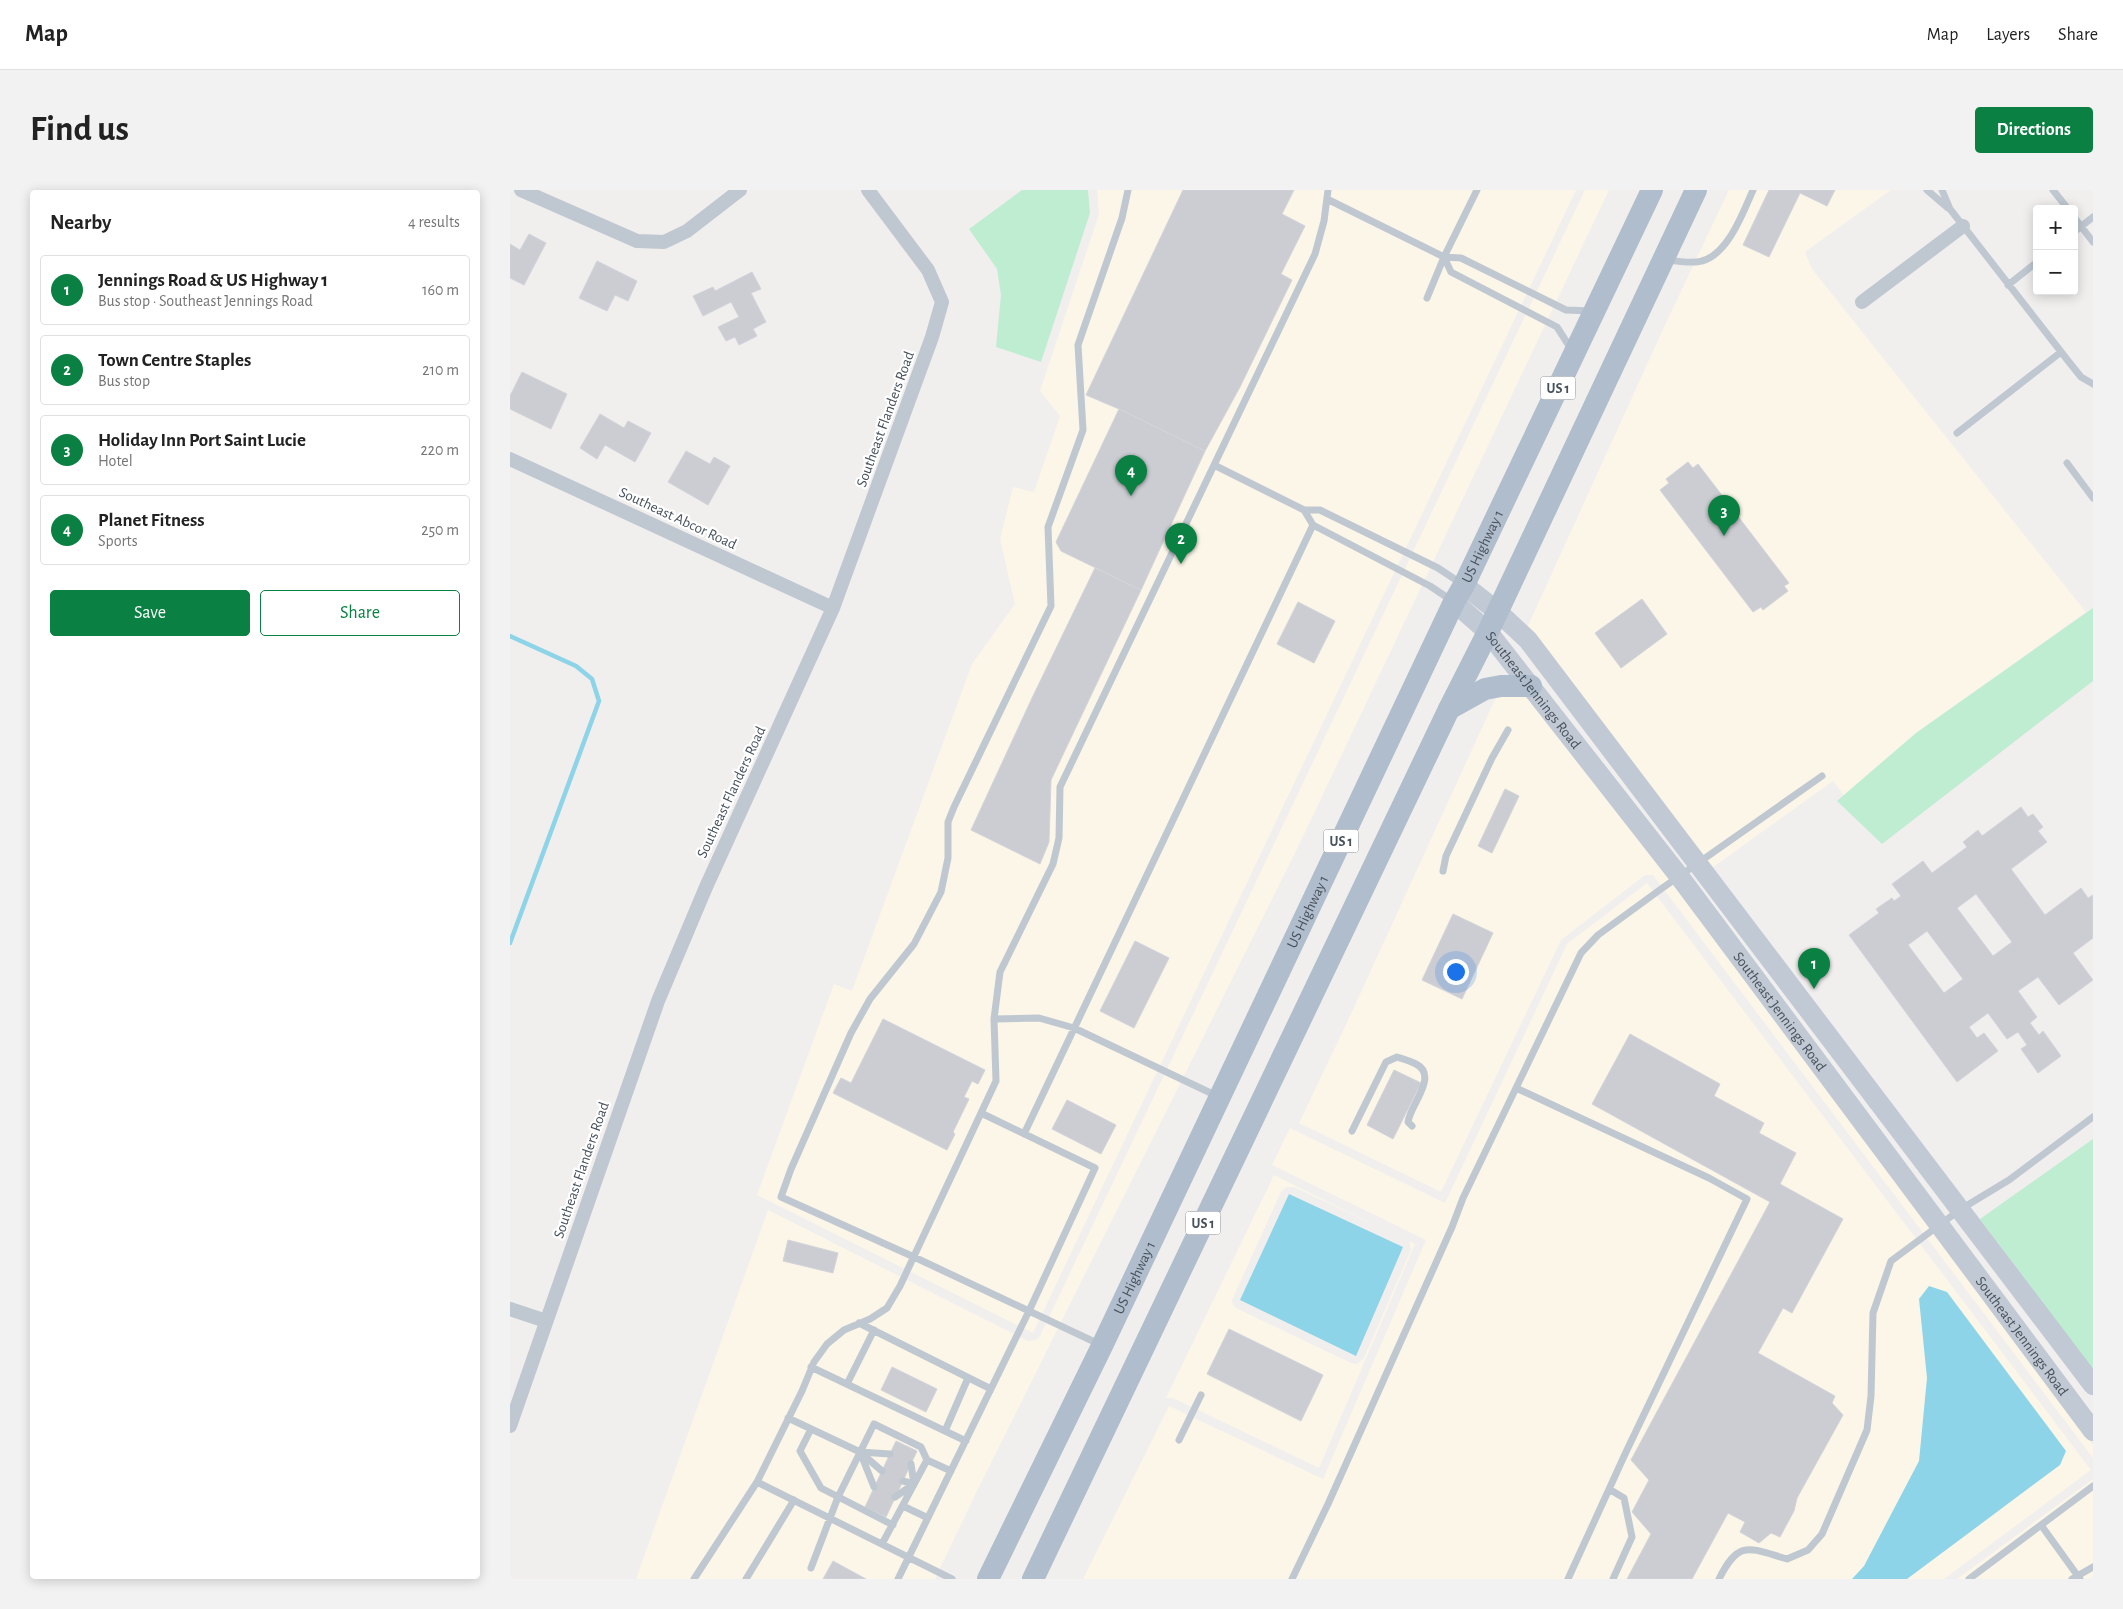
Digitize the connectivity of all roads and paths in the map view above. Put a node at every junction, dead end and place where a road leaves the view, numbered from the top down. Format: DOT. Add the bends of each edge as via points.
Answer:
graph roads {
  1 [pos="521,190"];
  2 [pos="740,190"];
  3 [pos="868,190"];
  4 [pos="1128,190"];
  5 [pos="1328,190"];
  6 [pos="1478,190"];
  7 [pos="1652,190"];
  8 [pos="1696,190"];
  9 [pos="1753,190"];
  10 [pos="1927,190"];
  11 [pos="1942,190"];
  12 [pos="2054,190"];
  13 [pos="1327,199"];
  14 [pos="2065,205"];
  15 [pos="1950,210"];
  16 [pos="2093,217"];
  17 [pos="2078,222"];
  18 [pos="1963,226"];
  19 [pos="2082,226"];
  20 [pos="2078,229"];
  21 [pos="2093,242"];
  22 [pos="1444,257"];
  23 [pos="1664,260"];
  24 [pos="2033,265"];
  25 [pos="2008,285"];
  26 [pos="1427,298"];
  27 [pos="1862,302"];
  28 [pos="1595,312"];
  29 [pos="2061,352"];
  30 [pos="1575,353"];
  31 [pos="2093,384"];
  32 [pos="1958,433"];
  33 [pos="510,459"];
  34 [pos="2067,463"];
  35 [pos="1214,465"];
  36 [pos="2093,498"];
  37 [pos="1304,510"];
  38 [pos="1313,525"];
  39 [pos="1459,594"];
  40 [pos="833,608"];
  41 [pos="1493,622"];
  42 [pos="1531,686"];
  43 [pos="1449,709"];
  44 [pos="1508,730"];
  45 [pos="1822,776"];
  46 [pos="1697,863"];
  47 [pos="1443,871"];
  48 [pos="1678,876"];
  49 [pos="994,1019"];
  50 [pos="1074,1028"];
  51 [pos="1516,1088"];
  52 [pos="1219,1098"];
  53 [pos="981,1113"];
  54 [pos="2093,1117"];
  55 [pos="1412,1126"];
  56 [pos="1352,1131"];
  57 [pos="1024,1134"];
  58 [pos="1961,1209"];
  59 [pos="1940,1225"];
  60 [pos="914,1257"];
  61 [pos="510,1309"];
  62 [pos="1029,1311"];
  63 [pos="546,1321"];
  64 [pos="859,1323"];
  65 [pos="874,1330"];
  66 [pos="1102,1346"];
  67 [pos="812,1368"];
  68 [pos="968,1378"];
  69 [pos="847,1384"];
  70 [pos="2093,1385"];
  71 [pos="991,1389"];
  72 [pos="1201,1395"];
  73 [pos="788,1418"];
  74 [pos="510,1426"];
  75 [pos="811,1429"];
  76 [pos="944,1430"];
  77 [pos="2093,1431"];
  78 [pos="1179,1440"];
  79 [pos="966,1441"];
  80 [pos="860,1452"];
  81 [pos="890,1454"];
  82 [pos="927,1460"];
  83 [pos="911,1464"];
  84 [pos="882,1471"];
  85 [pos="951,1472"];
  86 [pos="903,1481"];
  87 [pos="757,1482"];
  88 [pos="914,1484"];
  89 [pos="2093,1486"];
  90 [pos="874,1487"];
  91 [pos="1609,1489"];
  92 [pos="838,1497"];
  93 [pos="895,1497"];
  94 [pos="794,1500"];
  95 [pos="903,1506"];
  96 [pos="830,1518"];
  97 [pos="928,1518"];
  98 [pos="893,1525"];
  99 [pos="2041,1525"];
  100 [pos="882,1544"];
  101 [pos="1005,1545"];
  102 [pos="908,1557"];
  103 [pos="2093,1567"];
  104 [pos="811,1568"];
  105 [pos="2077,1578"];
  106 [pos="694,1579"];
  107 [pos="746,1579"];
  108 [pos="898,1579"];
  109 [pos="952,1579"];
  110 [pos="988,1579"];
  111 [pos="1004,1579"];
  112 [pos="1033,1579"];
  113 [pos="1292,1579"];
  114 [pos="1568,1579"];
  115 [pos="1613,1579"];
  116 [pos="1719,1579"];
  117 [pos="1970,1579"];
  1 -- 2 [label="street" via="637,241 664,242 687,231"];
  3 -- 40 [label="street, Southeast Flanders Road" via="928,270 942,302"];
  4 -- 60 [label="lane" via="1122,218 1078,345 1083,430 1048,527 1051,606 948,822 948,858 941,892 914,944 870,999 851,1033 781,1197"];
  5 -- 13 [label="lane"];
  6 -- 22 [label="lane"];
  7 -- 28 [label="main road, US Highway 1 / US 1"];
  8 -- 23 [label="main road, US 1"];
  9 -- 23 [label="lane" via="1720,252 1701,262"];
  10 -- 15 [label="lane"];
  11 -- 15 [label="lane"];
  12 -- 14 [label="lane"];
  13 -- 22 [label="lane"];
  13 -- 35 [label="lane" via="1315,254"];
  15 -- 18 [label="lane"];
  16 -- 19 [label="lane"];
  17 -- 19 [label="lane"];
  18 -- 25 [label="lane"];
  18 -- 27 [label="street"];
  19 -- 20 [label="lane"];
  19 -- 21 [label="lane"];
  22 -- 26 [label="lane"];
  22 -- 28 [label="lane" via="1461,258 1566,310"];
  22 -- 30 [label="lane" via="1451,272 1557,327"];
  23 -- 41 [label="main road, US 1"];
  24 -- 25 [label="lane"];
  25 -- 29 [label="lane"];
  28 -- 30 [label="main road, US Highway 1 / US 1"];
  29 -- 31 [label="lane" via="2080,377"];
  29 -- 32 [label="lane"];
  30 -- 39 [label="main road, US Highway 1 / US 1"];
  33 -- 40 [label="street, Southeast Abcor Road"];
  34 -- 36 [label="lane"];
  35 -- 37 [label="lane"];
  35 -- 49 [label="lane" via="1060,787 1059,838 1053,864 1000,972"];
  37 -- 38 [label="lane"];
  37 -- 39 [label="lane" via="1320,510 1438,568"];
  38 -- 39 [label="lane" via="1430,586"];
  38 -- 50 [label="lane"];
  39 -- 41 [label="street, Southeast Jennings Road"];
  39 -- 52 [label="main road, US Highway 1 / US 1"];
  40 -- 63 [label="street, Southeast Flanders Road" via="706,887 658,1001"];
  41 -- 42 [label="street, Southeast Jennings Road"];
  41 -- 43 [label="main road, US 1"];
  41 -- 46 [label="street, Southeast Jennings Road" via="1528,640"];
  42 -- 43 [label="main road" via="1485,689"];
  42 -- 48 [label="street, Southeast Jennings Road"];
  43 -- 112 [label="main road, US 1"];
  44 -- 47 [label="lane" via="1446,856"];
  45 -- 46 [label="lane"];
  46 -- 48 [label="lane"];
  46 -- 58 [label="street, Southeast Jennings Road"];
  48 -- 51 [label="lane" via="1598,935 1581,953"];
  48 -- 59 [label="street, Southeast Jennings Road"];
  49 -- 50 [label="lane" via="1039,1018"];
  49 -- 53 [label="lane" via="996,1081"];
  50 -- 52 [label="lane"];
  50 -- 57 [label="lane"];
  51 -- 91 [label="lane" via="1747,1199"];
  51 -- 113 [label="lane" via="1463,1198"];
  52 -- 66 [label="main road, US Highway 1 / US 1"];
  53 -- 57 [label="lane"];
  53 -- 60 [label="lane"];
  54 -- 58 [label="lane" via="2008,1180"];
  55 -- 56 [label="lane" via="1408,1122 1409,1115 1425,1083 1424,1072 1418,1064 1397,1057 1386,1062"];
  57 -- 62 [label="lane" via="1095,1168"];
  58 -- 59 [label="lane"];
  58 -- 70 [label="street, Southeast Jennings Road"];
  59 -- 77 [label="street, Southeast Jennings Road"];
  59 -- 116 [label="lane" via="1891,1261 1873,1313 1867,1430 1822,1534 1808,1550 1787,1559 1757,1550 1741,1550 1728,1560"];
  60 -- 62 [label="lane"];
  60 -- 64 [label="lane" via="887,1308"];
  61 -- 63 [label="street"];
  62 -- 66 [label="lane"];
  62 -- 71 [label="lane"];
  63 -- 74 [label="street, Southeast Flanders Road"];
  64 -- 65 [label="lane"];
  64 -- 67 [label="lane" via="827,1344"];
  65 -- 68 [label="lane"];
  65 -- 69 [label="lane"];
  66 -- 101 [label="main road, US Highway 1 / US 1"];
  67 -- 69 [label="lane"];
  67 -- 73 [label="lane"];
  68 -- 71 [label="lane"];
  68 -- 76 [label="lane"];
  69 -- 76 [label="lane"];
  71 -- 79 [label="lane"];
  72 -- 78 [label="lane"];
  73 -- 75 [label="lane"];
  73 -- 87 [label="lane"];
  75 -- 80 [label="lane"];
  75 -- 92 [label="lane" via="800,1451 821,1488"];
  76 -- 79 [label="lane"];
  79 -- 85 [label="lane"];
  80 -- 81 [label="lane"];
  80 -- 82 [label="lane" via="874,1424 921,1447"];
  80 -- 84 [label="lane"];
  80 -- 90 [label="lane"];
  80 -- 92 [label="lane"];
  82 -- 85 [label="lane"];
  82 -- 88 [label="lane"];
  83 -- 88 [label="lane"];
  85 -- 97 [label="lane"];
  86 -- 88 [label="lane"];
  87 -- 94 [label="lane"];
  87 -- 106 [label="lane"];
  88 -- 93 [label="lane"];
  88 -- 95 [label="lane"];
  89 -- 99 [label="lane"];
  91 -- 114 [label="lane"];
  91 -- 115 [label="lane" via="1624,1498 1632,1537"];
  92 -- 96 [label="lane"];
  92 -- 98 [label="lane"];
  94 -- 96 [label="lane"];
  94 -- 107 [label="lane"];
  95 -- 97 [label="lane"];
  95 -- 98 [label="lane"];
  96 -- 100 [label="lane"];
  96 -- 104 [label="lane"];
  97 -- 102 [label="lane"];
  98 -- 100 [label="lane"];
  99 -- 105 [label="lane"];
  99 -- 117 [label="lane"];
  100 -- 102 [label="lane"];
  101 -- 110 [label="main road, US Highway 1 / US 1"];
  101 -- 111 [label="main road"];
  102 -- 108 [label="lane"];
  102 -- 109 [label="lane"];
  103 -- 105 [label="lane"];
}
